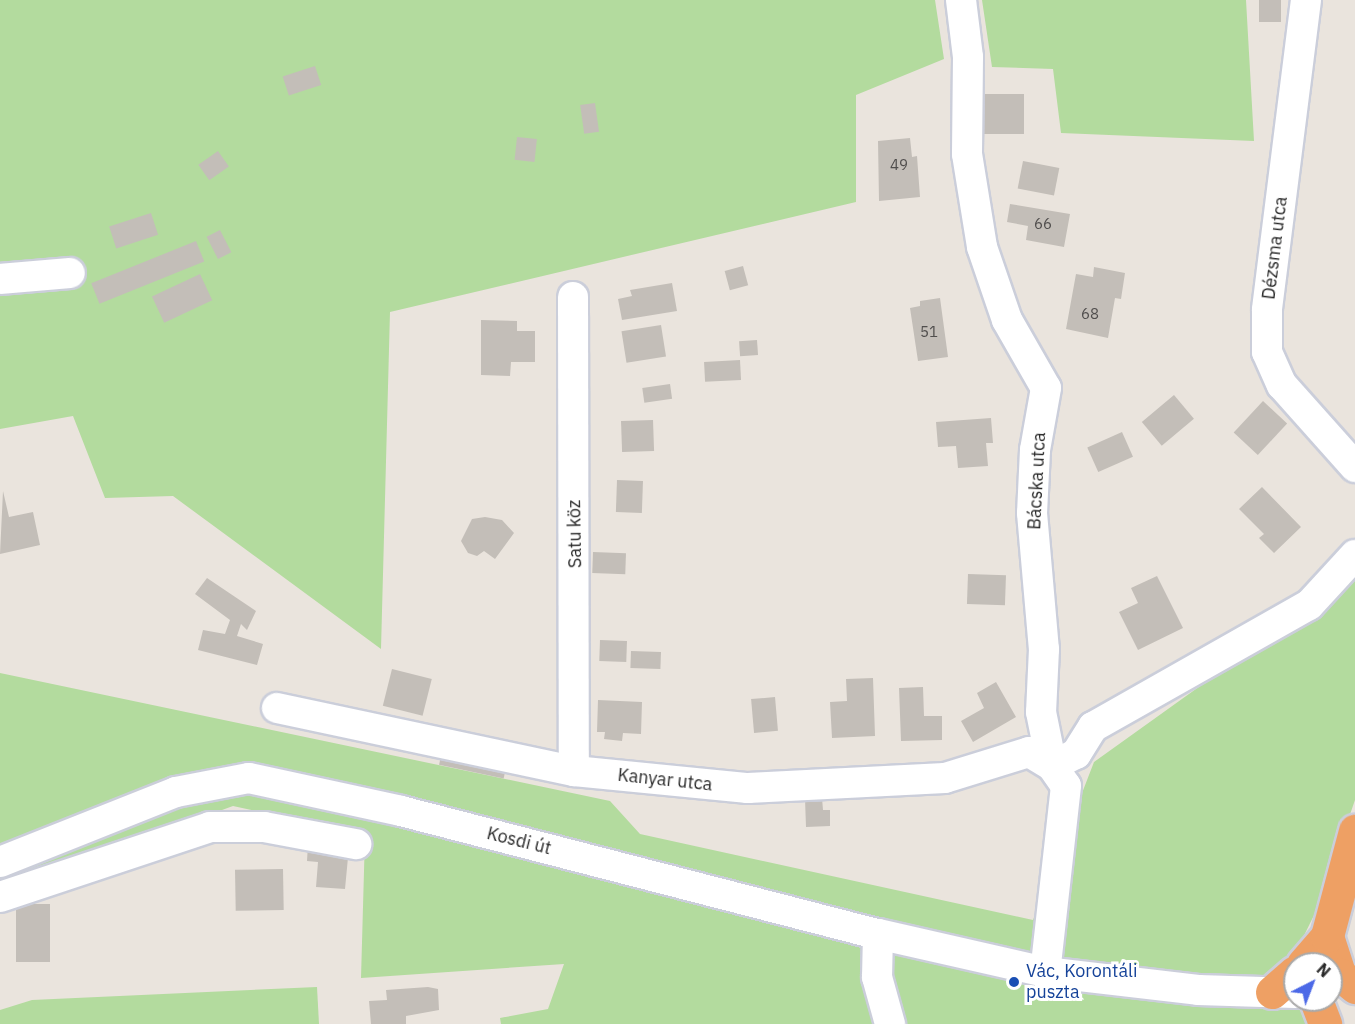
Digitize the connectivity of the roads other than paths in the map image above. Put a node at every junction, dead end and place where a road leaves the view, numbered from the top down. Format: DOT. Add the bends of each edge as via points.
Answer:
graph roads {
  1 [pos="961,0"];
  2 [pos="1306,0"];
  3 [pos="70,273"];
  4 [pos="0,279"];
  5 [pos="573,297"];
  6 [pos="1355,467"];
  7 [pos="1355,555"];
  8 [pos="278,708"];
  9 [pos="1052,766"];
  10 [pos="573,771"];
  11 [pos="1355,831"];
  12 [pos="356,844"];
  13 [pos="0,862"];
  14 [pos="0,897"];
  15 [pos="878,934"];
  16 [pos="1327,936"];
  17 [pos="1314,952"];
  18 [pos="1045,972"];
  19 [pos="1283,986"];
  20 [pos="1355,988"];
  21 [pos="890,1024"];
  1 -- 9 [label="street, Bácska utca" via="968,57 967,154 982,247 1007,320 1046,388 1035,450 1032,513 1044,649 1041,712"];
  2 -- 6 [label="street, Dézsma utca" via="1267,310 1267,352 1282,385"];
  3 -- 4 [label="street"];
  5 -- 10 [label="street, Satu köz"];
  7 -- 9 [label="street" via="1309,604 1093,727 1076,754"];
  8 -- 10 [label="street, Kanyar utca"];
  9 -- 10 [label="street, Kanyar utca" via="1029,752 945,778 748,788"];
  9 -- 18 [label="street, Bácska utca" via="1066,786"];
  11 -- 16 [label="highway"];
  12 -- 14 [label="street" via="264,827 210,827"];
  13 -- 15 [label="street, Kosdi út" via="176,792 249,778 401,811"];
  15 -- 18 [label="street, Kosdi út"];
  15 -- 21 [label="street" via="877,977"];
  16 -- 17 [label="highway"];
  16 -- 20 [label="highway" via="1339,974"];
  18 -- 19 [label="street, Kosdi út" via="1198,990"];
}
